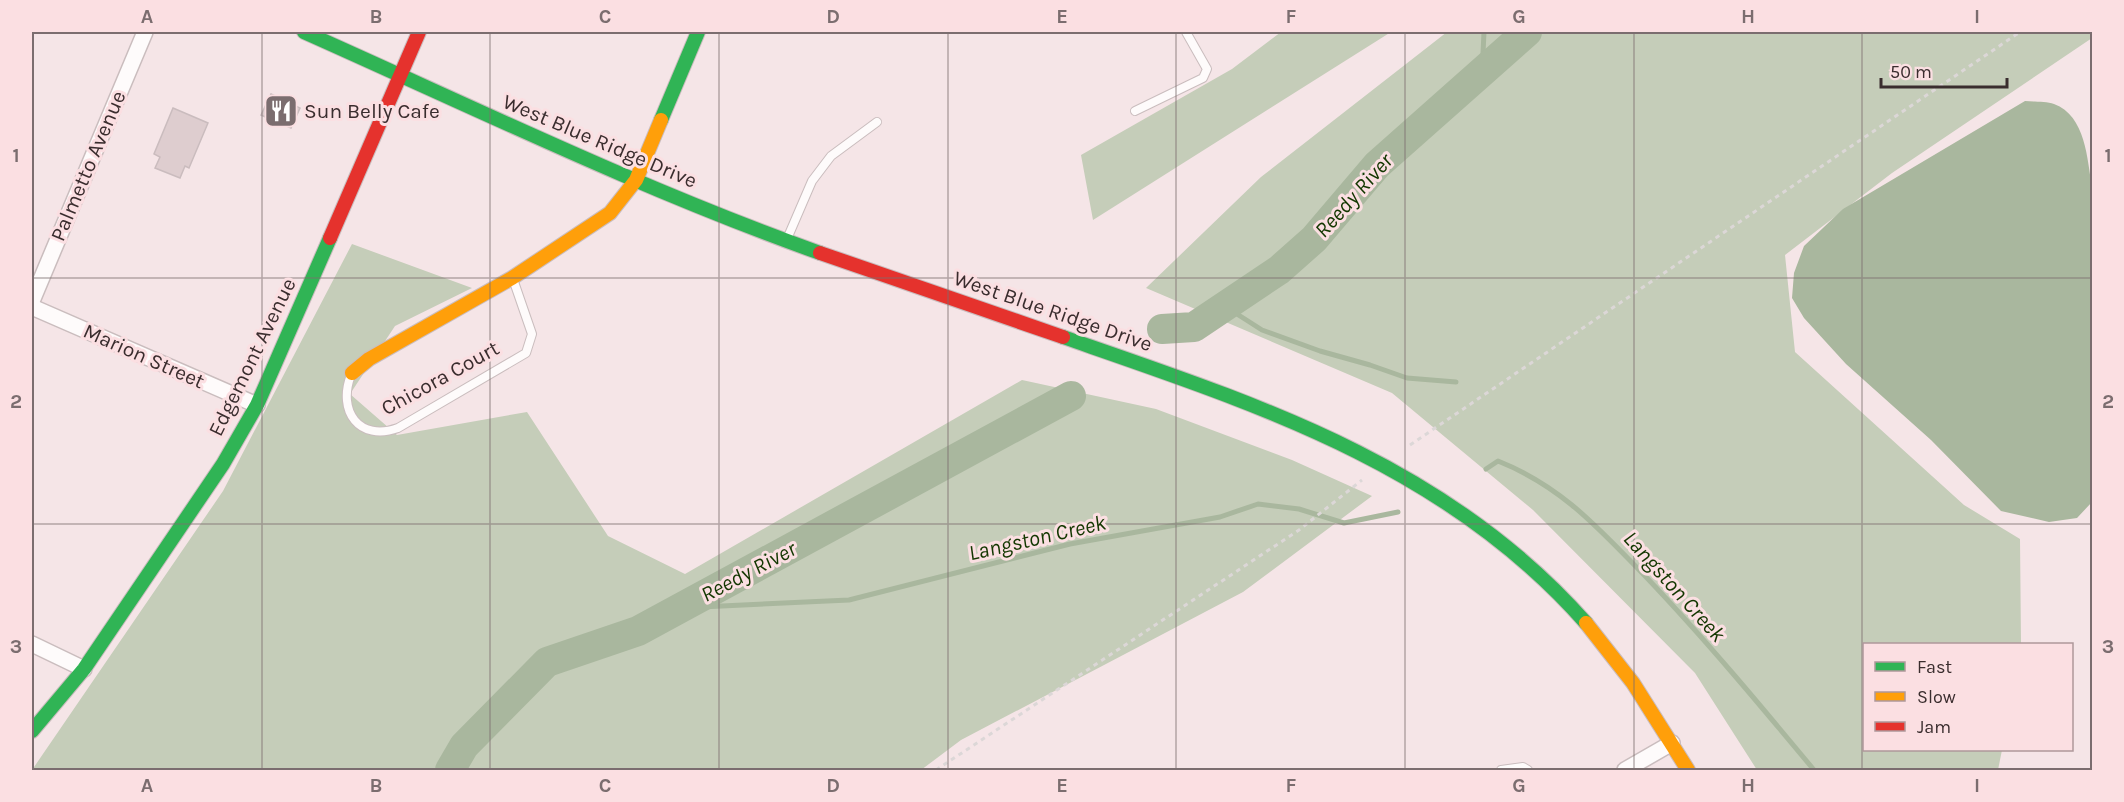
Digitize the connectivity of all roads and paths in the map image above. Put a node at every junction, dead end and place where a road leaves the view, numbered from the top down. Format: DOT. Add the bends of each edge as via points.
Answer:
graph roads {
  1 [pos="146,32"];
  2 [pos="304,32"];
  3 [pos="419,32"];
  4 [pos="698,32"];
  5 [pos="1186,32"];
  6 [pos="2020,32"];
  7 [pos="401,74"];
  8 [pos="1135,111"];
  9 [pos="877,122"];
  10 [pos="636,180"];
  11 [pos="786,241"];
  12 [pos="512,278"];
  13 [pos="32,301"];
  14 [pos="32,306"];
  15 [pos="352,374"];
  16 [pos="257,405"];
  17 [pos="1410,446"];
  18 [pos="1362,480"];
  19 [pos="32,644"];
  20 [pos="84,669"];
  21 [pos="32,731"];
  22 [pos="1672,743"];
  23 [pos="936,771"];
  24 [pos="1501,771"];
  25 [pos="1528,771"];
  26 [pos="1625,771"];
  27 [pos="1688,771"];
  1 -- 13 [label="street, Palmetto Avenue"];
  2 -- 7 [label="main road, West Blue Ridge Drive"];
  3 -- 7 [label="main road, Edgemont Avenue"];
  4 -- 10 [label="main road, Chicora Court"];
  5 -- 8 [label="lane" via="1207,69 1203,78"];
  6 -- 17 [label="path"];
  7 -- 10 [label="main road, West Blue Ridge Drive"];
  7 -- 16 [label="main road, Edgemont Avenue"];
  9 -- 11 [label="lane" via="831,156 812,181"];
  10 -- 11 [label="main road, West Blue Ridge Drive"];
  10 -- 12 [label="main road, Chicora Court" via="610,213"];
  11 -- 22 [label="main road, West Blue Ridge Drive" via="1183,378 1350,446 1402,472 1479,524 1557,591 1622,666"];
  12 -- 15 [label="main road, Chicora Court" via="369,359"];
  12 -- 15 [label="lane, Chicora Court" via="532,334 526,353 382,434 362,429 352,416 346,400"];
  14 -- 16 [label="street, Marion Street"];
  16 -- 20 [label="main road, Edgemont Avenue" via="217,473"];
  18 -- 23 [label="path" via="1299,530"];
  19 -- 20 [label="street"];
  20 -- 21 [label="main road, Edgemont Avenue"];
  22 -- 26 [label="street"];
  22 -- 27 [label="main road, West Blue Ridge Drive"];
  24 -- 25 [label="lane" via="1523,767"];
}
